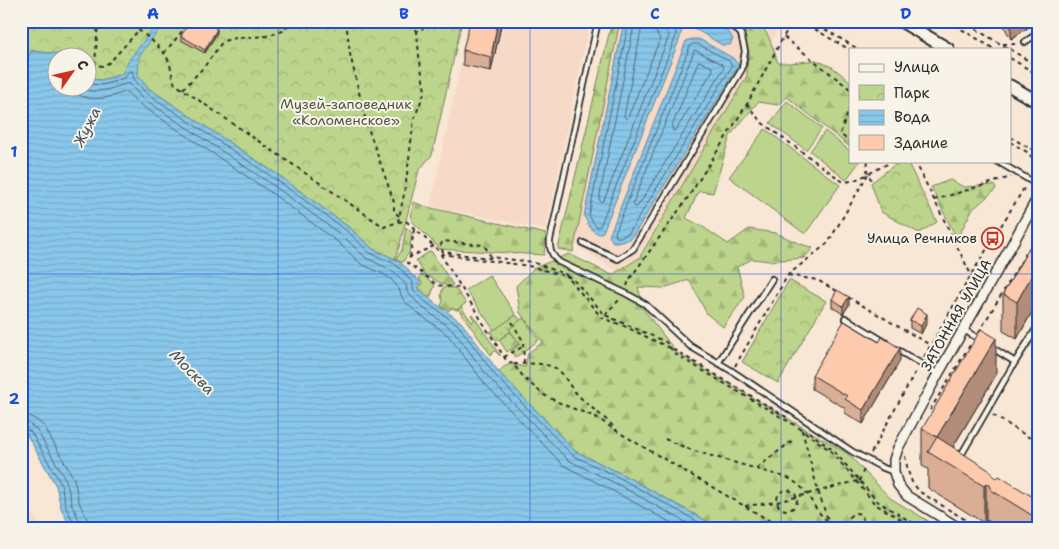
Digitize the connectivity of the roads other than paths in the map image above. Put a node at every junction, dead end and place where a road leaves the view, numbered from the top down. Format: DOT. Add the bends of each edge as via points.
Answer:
graph roads {
  1 [pos="598,21"];
  2 [pos="728,21"];
  3 [pos="900,21"];
  4 [pos="1038,34"];
  5 [pos="1025,42"];
  6 [pos="946,48"];
  7 [pos="1012,87"];
  8 [pos="1038,102"];
  9 [pos="999,162"];
  10 [pos="1038,185"];
  11 [pos="1038,198"];
  12 [pos="583,244"];
  13 [pos="772,278"];
  14 [pos="844,318"];
  15 [pos="1038,326"];
  16 [pos="964,329"];
  17 [pos="886,343"];
  18 [pos="895,348"];
  19 [pos="1015,362"];
  20 [pos="718,363"];
  21 [pos="938,374"];
  22 [pos="959,459"];
  23 [pos="894,472"];
  24 [pos="959,528"];
  1 -- 20 [label="lane" via="549,247 559,262 645,304 690,346"];
  2 -- 12 [label="lane" via="742,34 745,51 742,69 633,250 618,259"];
  3 -- 6 [label="street"];
  4 -- 5 [label="lane"];
  7 -- 8 [label="street"];
  9 -- 10 [label="lane"];
  11 -- 16 [label="street, ЗАТОННАЯ УЛИЦА"];
  13 -- 20 [label="lane"];
  14 -- 17 [label="lane"];
  15 -- 19 [label="lane"];
  16 -- 19 [label="lane"];
  16 -- 21 [label="street, ЗАТОННАЯ УЛИЦА"];
  18 -- 21 [label="lane"];
  19 -- 22 [label="lane"];
  20 -- 23 [label="lane" via="853,452"];
  21 -- 23 [label="street, ЗАТОННАЯ УЛИЦА" via="902,450 894,460"];
  23 -- 24 [label="street" via="898,485 907,496"];
}
